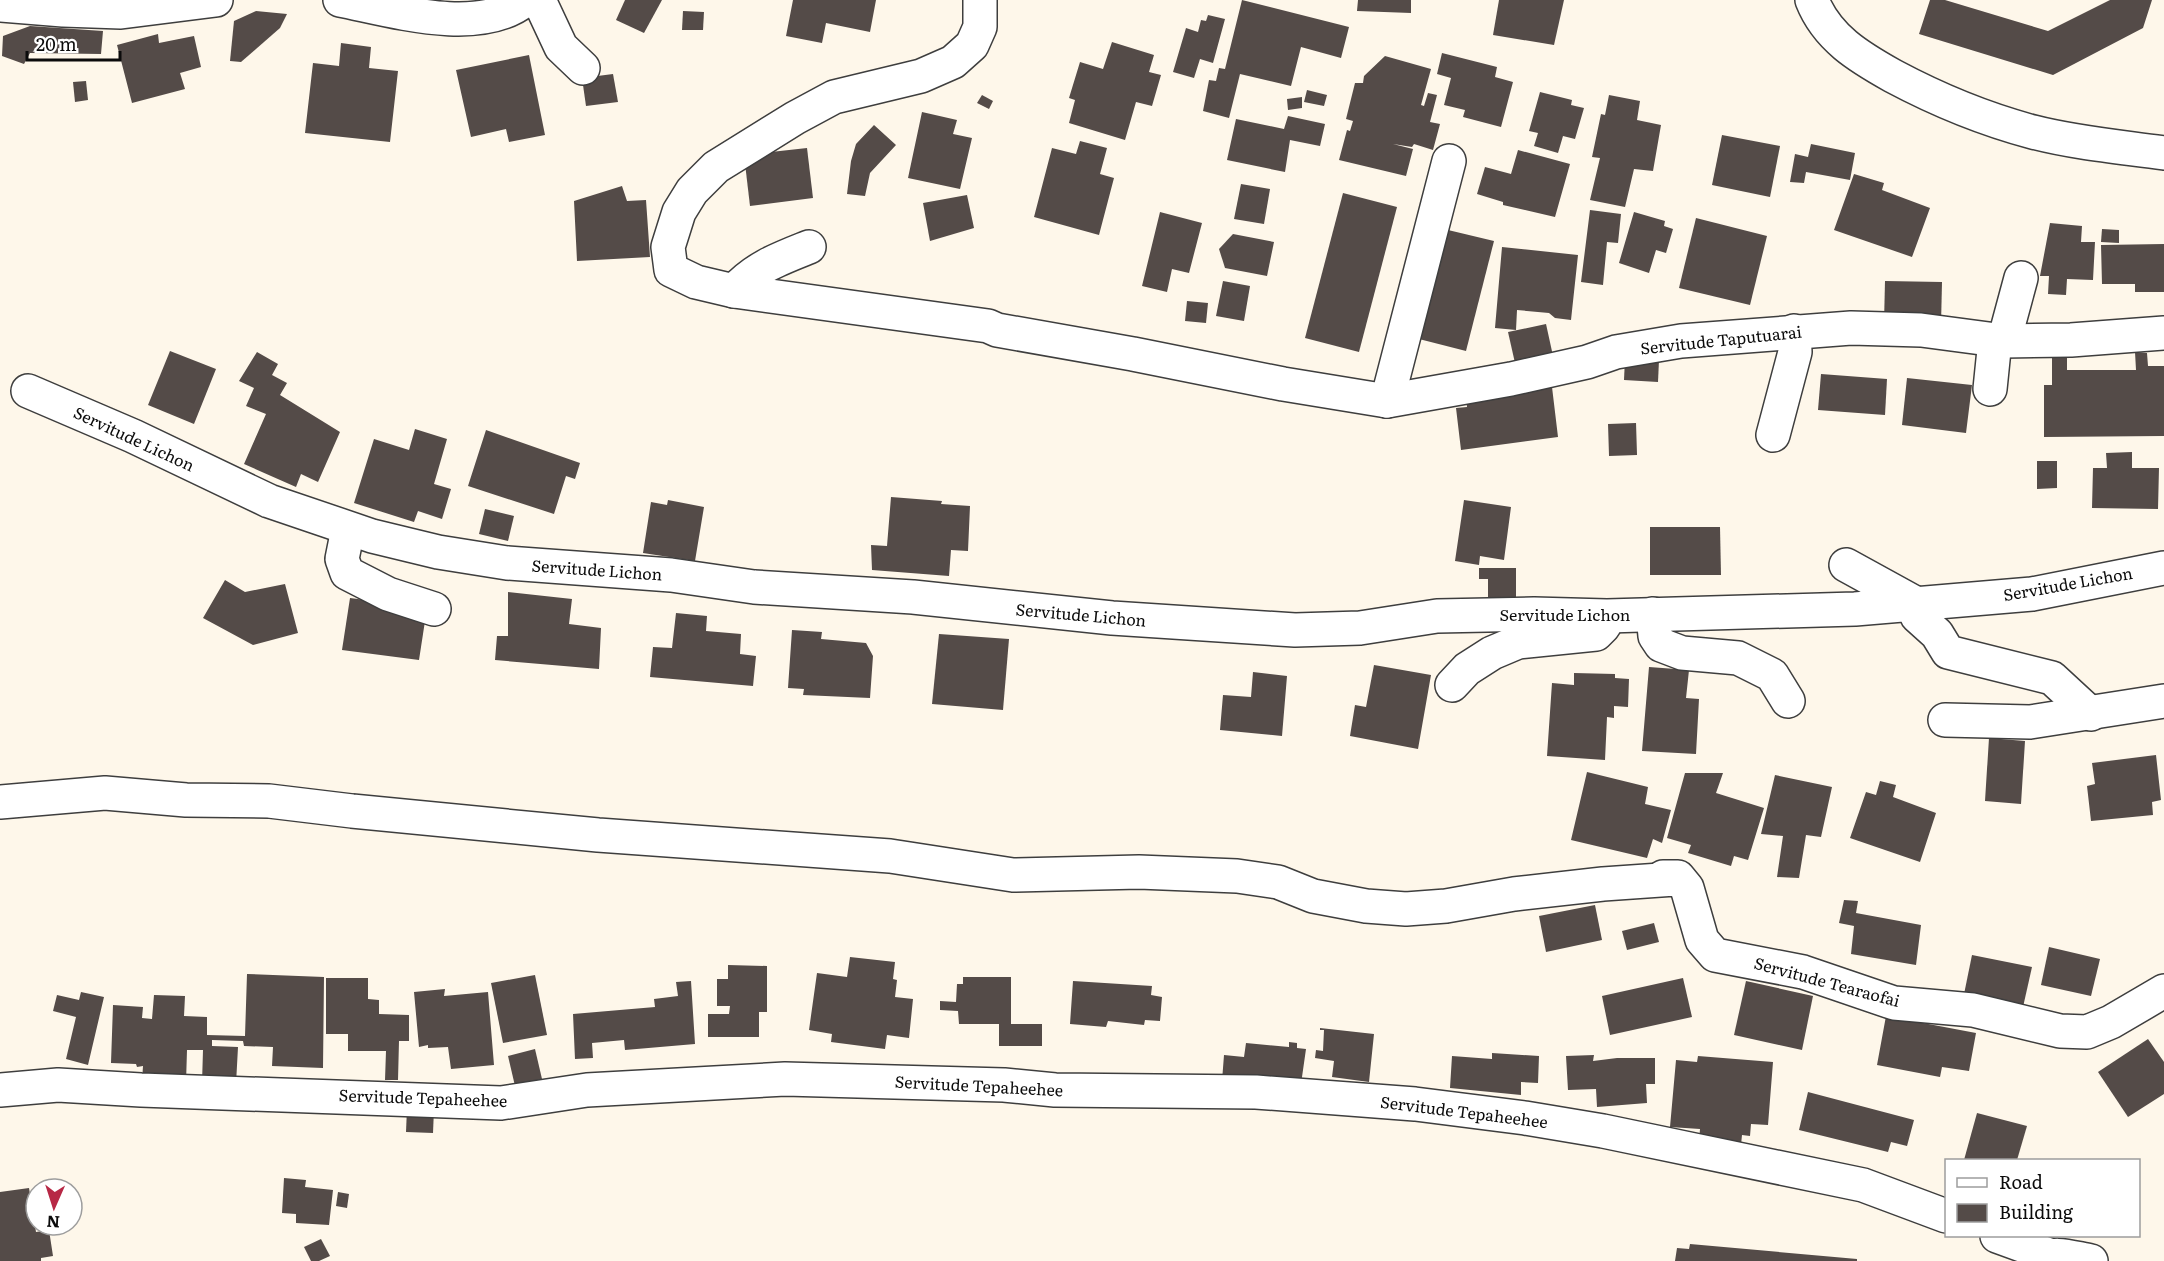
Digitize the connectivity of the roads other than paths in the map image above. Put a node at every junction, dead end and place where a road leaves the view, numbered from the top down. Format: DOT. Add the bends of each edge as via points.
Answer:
graph roads {
  1 [pos="216,0"];
  2 [pos="340,0"];
  3 [pos="525,0"];
  4 [pos="539,0"];
  5 [pos="980,0"];
  6 [pos="1812,0"];
  7 [pos="0,4"];
  8 [pos="583,68"];
  9 [pos="2164,153"];
  10 [pos="1449,161"];
  11 [pos="809,247"];
  12 [pos="2021,278"];
  13 [pos="734,291"];
  14 [pos="1794,332"];
  15 [pos="2164,333"];
  16 [pos="1999,340"];
  17 [pos="1990,389"];
  18 [pos="28,391"];
  19 [pos="1387,401"];
  20 [pos="1773,435"];
  21 [pos="348,529"];
  22 [pos="1846,565"];
  23 [pos="2164,568"];
  24 [pos="1708,594"];
  25 [pos="1915,604"];
  26 [pos="434,609"];
  27 [pos="1740,612"];
  28 [pos="1653,614"];
  29 [pos="1606,616"];
  30 [pos="1452,685"];
  31 [pos="1788,701"];
  32 [pos="2164,701"];
  33 [pos="2091,714"];
  34 [pos="1945,720"];
  35 [pos="0,802"];
  36 [pos="1574,859"];
  37 [pos="1681,882"];
  38 [pos="2164,991"];
  39 [pos="0,1090"];
  40 [pos="1945,1215"];
  41 [pos="1999,1237"];
  42 [pos="2044,1258"];
  43 [pos="2091,1261"];
  1 -- 7 [label="street" via="121,12"];
  2 -- 3 [label="street" via="444,18 472,18 494,16"];
  4 -- 8 [label="street" via="561,47"];
  5 -- 13 [label="street" via="980,27 972,45 953,63 921,76 834,97 716,167 692,191 679,212 669,247 671,270 696,282"];
  6 -- 9 [label="street" via="1832,35 1858,56 1935,98 2034,132"];
  10 -- 19 [label="street"];
  11 -- 13 [label="street" via="771,262"];
  12 -- 16 [label="street"];
  13 -- 19 [label="street" via="988,326"];
  14 -- 16 [label="street, Servitude Taputuarai" via="1851,328 1922,330"];
  14 -- 19 [label="street, Servitude Taputuarai" via="1659,344 1511,379"];
  14 -- 20 [label="street" via="1795,352"];
  15 -- 16 [label="street, Servitude Taputuarai" via="2071,340"];
  16 -- 17 [label="street"];
  18 -- 21 [label="street, Servitude Lichon" via="133,435 269,501"];
  21 -- 26 [label="street" via="342,559 346,573 388,594"];
  21 -- 29 [label="street, Servitude Lichon" via="438,552 507,563 1193,625 1296,630 1360,628 1437,616"];
  22 -- 25 [label="street"];
  23 -- 25 [label="street, Servitude Lichon" via="2032,594"];
  24 -- 27 [label="street"];
  25 -- 27 [label="street, Servitude Lichon"];
  25 -- 33 [label="street" via="1917,616 1937,634 1948,652 2052,678"];
  27 -- 28 [label="street, Servitude Lichon"];
  28 -- 29 [label="street, Servitude Lichon"];
  28 -- 31 [label="street" via="1655,636 1661,645 1682,653 1738,658 1772,675"];
  29 -- 30 [label="street" via="1604,627 1596,634 1518,642 1492,653 1467,669"];
  32 -- 33 [label="street"];
  33 -- 34 [label="street" via="2030,722"];
  35 -- 37 [label="street" via="105,794 269,801 598,836 890,856 1013,875 1139,872 1237,876 1278,882 1313,896 1406,909 1602,884 1675,879"];
  36 -- 37 [label="street" via="1582,876 1678,878"];
  37 -- 38 [label="street, Servitude Tearaofai" via="1687,888 1702,940 1715,955 1803,972 1894,1003 1974,1010 2060,1031 2087,1032"];
  39 -- 40 [label="street, Servitude Tepaheehee" via="58,1085 501,1103 587,1090 826,1079 1055,1090 1256,1092 1474,1110 1603,1131 1863,1185"];
  41 -- 42 [label="street"];
  42 -- 43 [label="street"];
}
